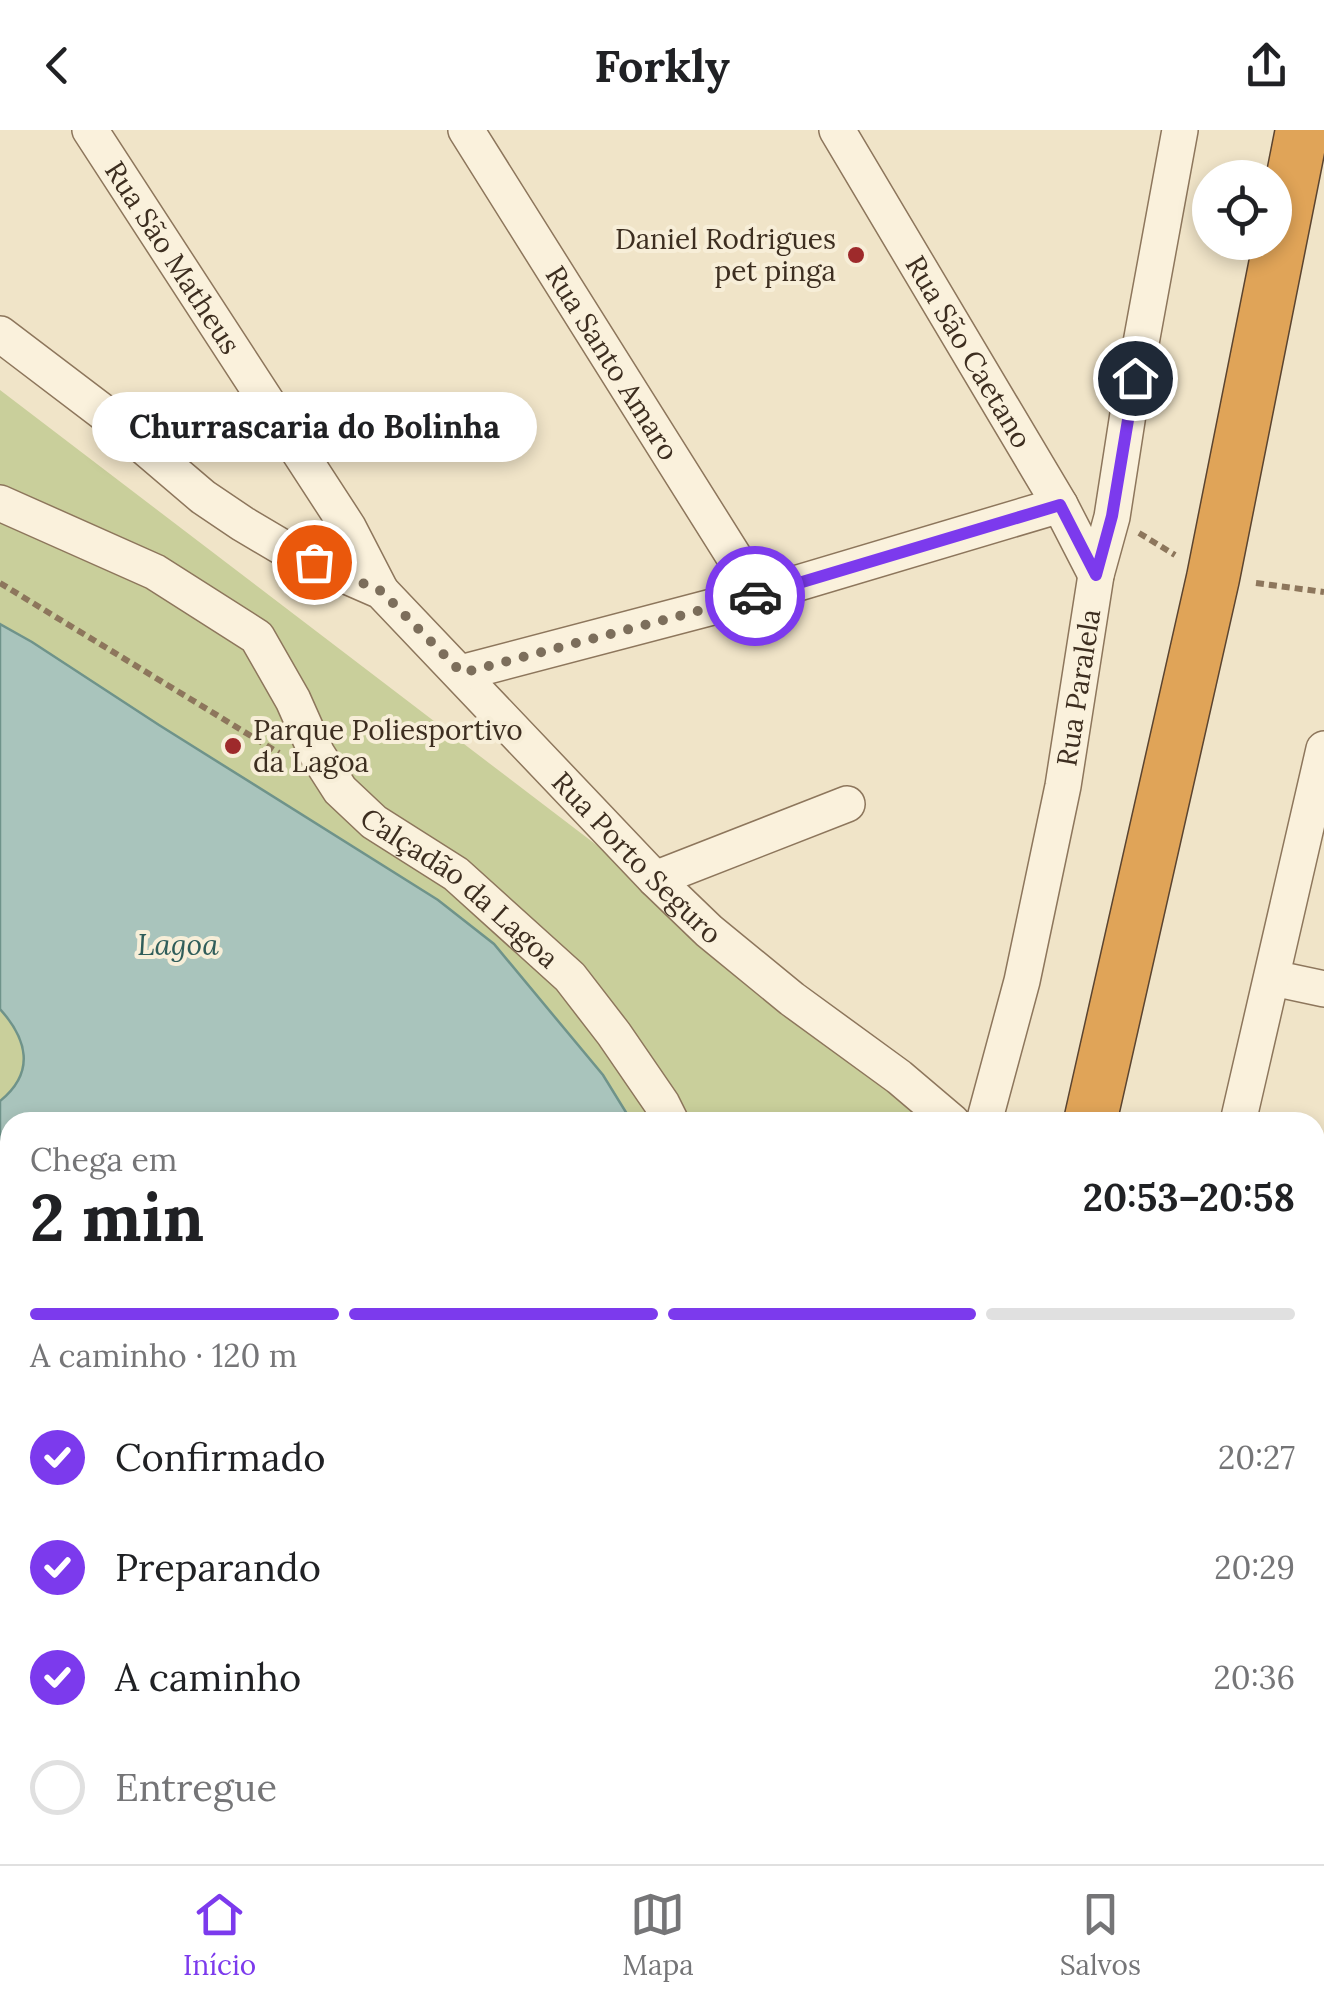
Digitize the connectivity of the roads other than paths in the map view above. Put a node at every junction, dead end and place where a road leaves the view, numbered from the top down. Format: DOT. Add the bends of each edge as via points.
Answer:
graph roads {
  1 [pos="90,130"];
  2 [pos="466,130"];
  3 [pos="838,130"];
  4 [pos="1180,130"];
  5 [pos="1302,130"];
  6 [pos="0,334"];
  7 [pos="0,503"];
  8 [pos="1060,505"];
  9 [pos="1096,575"];
  10 [pos="381,591"];
  11 [pos="758,595"];
  12 [pos="462,673"];
  13 [pos="1324,749"];
  14 [pos="847,804"];
  15 [pos="655,879"];
  16 [pos="1273,978"];
  17 [pos="1324,989"];
  18 [pos="666,1112"];
  19 [pos="940,1112"];
  20 [pos="987,1112"];
  21 [pos="1092,1112"];
  22 [pos="1240,1112"];
  1 -- 10 [label="street, Rua São Matheus" via="348,527"];
  2 -- 11 [label="street, Rua Santo Amaro"];
  3 -- 8 [label="street, Rua São Caetano"];
  4 -- 9 [label="street, Rua Paralela"];
  5 -- 21 [label="highway" via="1212,578"];
  6 -- 10 [label="street, Rua Porto Seguro" via="216,506 287,550"];
  7 -- 18 [label="street, Calçadão da Lagoa" via="155,572 257,638 340,790 374,822 456,874 570,977"];
  8 -- 9 [label="street, Rua São Caetano"];
  8 -- 11 [label="street"];
  9 -- 20 [label="street, Rua Paralela" via="1064,786"];
  10 -- 12 [label="street, Rua Porto Seguro"];
  11 -- 12 [label="street"];
  12 -- 15 [label="street, Rua Porto Seguro"];
  13 -- 16 [label="street"];
  14 -- 15 [label="street"];
  15 -- 19 [label="street, Rua Porto Seguro" via="738,956"];
  16 -- 17 [label="street"];
  16 -- 22 [label="street"];
}
